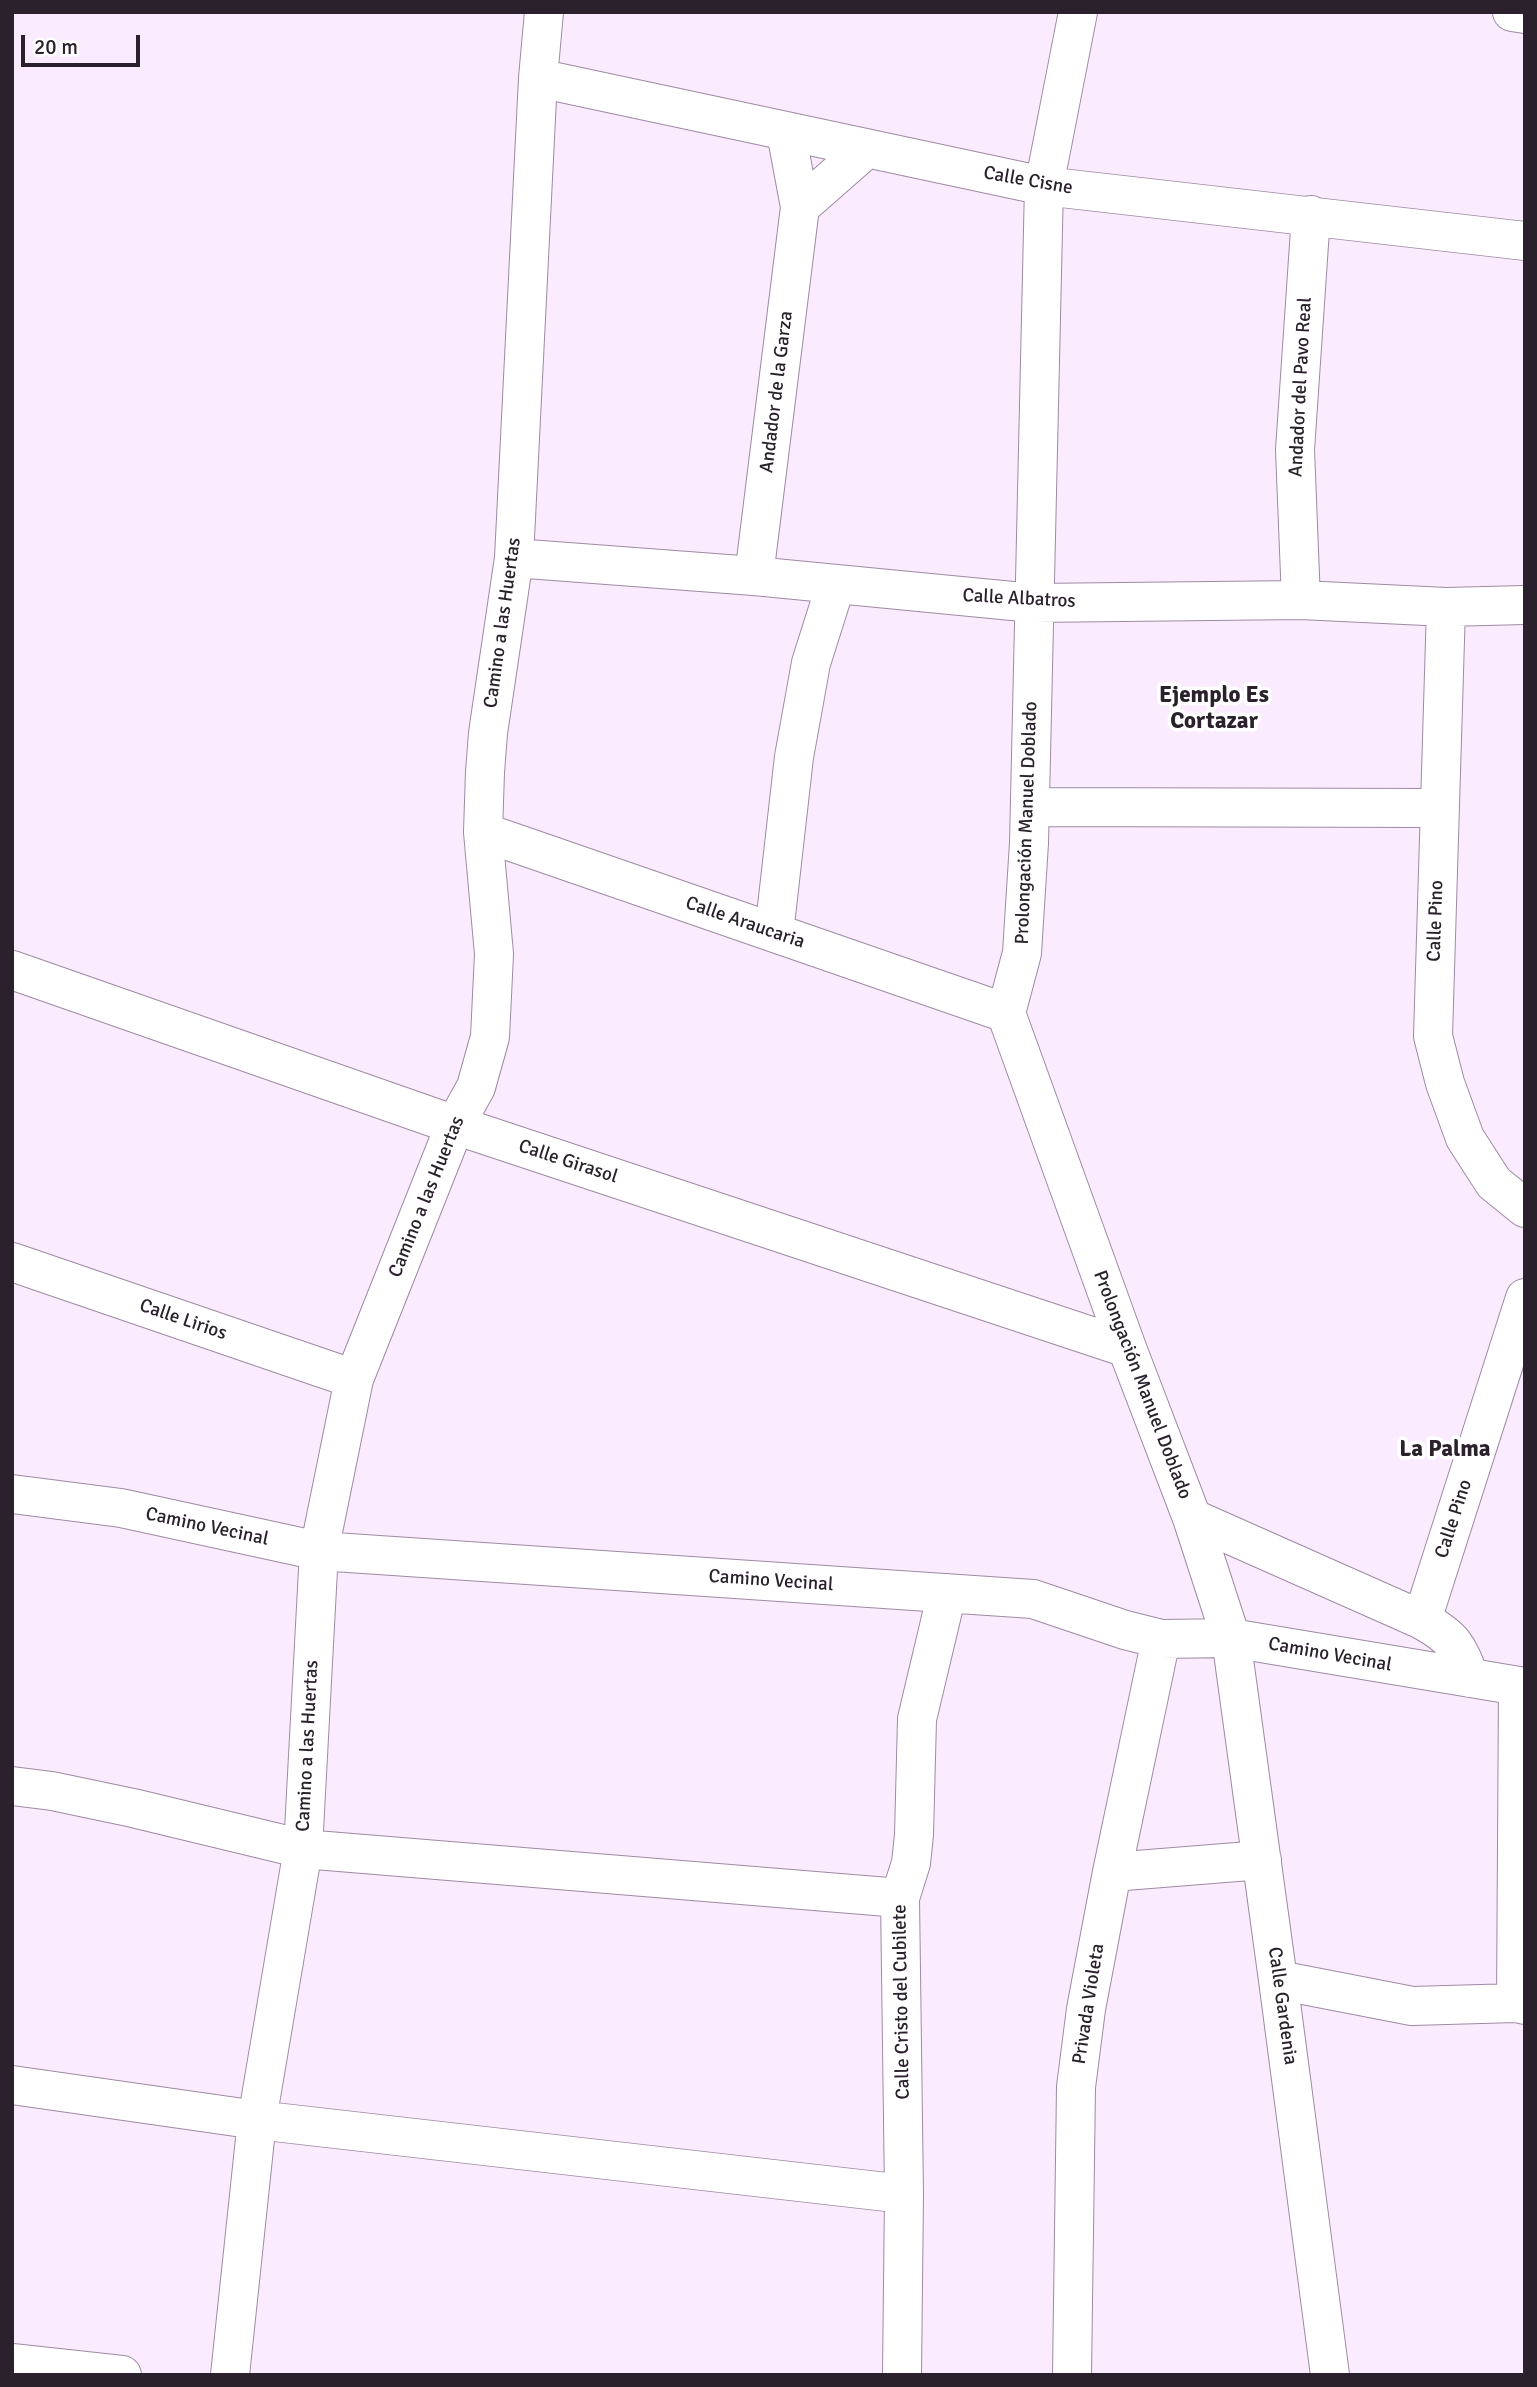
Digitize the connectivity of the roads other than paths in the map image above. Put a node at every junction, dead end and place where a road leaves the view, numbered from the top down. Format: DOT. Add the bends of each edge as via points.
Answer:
graph roads {
  1 [pos="544,12"];
  2 [pos="1078,12"];
  3 [pos="1512,12"];
  4 [pos="1525,15"];
  5 [pos="538,78"];
  6 [pos="786,132"];
  7 [pos="866,149"];
  8 [pos="1044,186"];
  9 [pos="800,208"];
  10 [pos="1311,215"];
  11 [pos="1525,241"];
  12 [pos="514,558"];
  13 [pos="754,576"];
  14 [pos="836,584"];
  15 [pos="1301,600"];
  16 [pos="1034,603"];
  17 [pos="1525,605"];
  18 [pos="1446,607"];
  19 [pos="1030,807"];
  20 [pos="1439,808"];
  21 [pos="483,832"];
  22 [pos="774,933"];
  23 [pos="12,970"];
  24 [pos="1006,1013"];
  25 [pos="455,1125"];
  26 [pos="1525,1208"];
  27 [pos="12,1262"];
  28 [pos="1525,1298"];
  29 [pos="1127,1348"];
  30 [pos="354,1379"];
  31 [pos="12,1494"];
  32 [pos="1192,1518"];
  33 [pos="319,1551"];
  34 [pos="947,1593"];
  35 [pos="1422,1620"];
  36 [pos="1231,1638"];
  37 [pos="1161,1639"];
  38 [pos="1470,1678"];
  39 [pos="1521,1686"];
  40 [pos="12,1786"];
  41 [pos="303,1849"];
  42 [pos="1262,1860"];
  43 [pos="1112,1872"];
  44 [pos="900,1898"];
  45 [pos="1278,1980"];
  46 [pos="1520,2003"];
  47 [pos="12,2085"];
  48 [pos="257,2120"];
  49 [pos="904,2194"];
  50 [pos="12,2363"];
  51 [pos="122,2375"];
  52 [pos="230,2375"];
  53 [pos="902,2375"];
  54 [pos="1072,2375"];
  55 [pos="1330,2375"];
  1 -- 5 [label="street, Camino a las Huertas"];
  2 -- 8 [label="street, Prolongación Manuel Doblado"];
  3 -- 4 [label="street"];
  5 -- 6 [label="street, Calle Cisne"];
  5 -- 12 [label="street, Camino a las Huertas"];
  6 -- 7 [label="street, Calle Cisne"];
  6 -- 9 [label="street, Andador de la Garza"];
  7 -- 8 [label="street, Calle Cisne"];
  7 -- 9 [label="street"];
  8 -- 10 [label="street, Calle Cisne"];
  8 -- 16 [label="street, Prolongación Manuel Doblado"];
  9 -- 13 [label="street, Andador de la Garza"];
  10 -- 11 [label="street, Calle Cisne"];
  10 -- 15 [label="street, Andador del Pavo Real" via="1295,450"];
  12 -- 13 [label="street, Calle Albatros"];
  12 -- 21 [label="street, Camino a las Huertas" via="488,733"];
  13 -- 14 [label="street, Calle Albatros"];
  14 -- 16 [label="street, Calle Albatros"];
  14 -- 22 [label="street" via="811,663 794,757"];
  15 -- 16 [label="street, Calle Albatros"];
  15 -- 18 [label="street, Calle Albatros"];
  16 -- 19 [label="street, Prolongación Manuel Doblado"];
  17 -- 18 [label="street, Calle Albatros"];
  18 -- 20 [label="street, Calle Pino"];
  19 -- 20 [label="street"];
  19 -- 24 [label="street, Prolongación Manuel Doblado" via="1021,953"];
  20 -- 26 [label="street, Calle Pino" via="1433,1036 1465,1138 1494,1183"];
  21 -- 22 [label="street, Calle Araucaria"];
  21 -- 25 [label="street, Camino a las Huertas" via="494,954 489,1037 476,1087"];
  22 -- 24 [label="street, Calle Araucaria"];
  23 -- 25 [label="street, Calle Girasol"];
  24 -- 29 [label="street, Prolongación Manuel Doblado"];
  25 -- 29 [label="street, Calle Girasol"];
  25 -- 30 [label="street, Camino a las Huertas"];
  27 -- 30 [label="street, Calle Lirios"];
  28 -- 35 [label="street, Calle Pino"];
  29 -- 32 [label="street, Prolongación Manuel Doblado"];
  30 -- 33 [label="street, Camino a las Huertas"];
  31 -- 33 [label="street, Camino Vecinal" via="121,1508"];
  32 -- 35 [label="street"];
  32 -- 36 [label="street, Prolongación Manuel Doblado"];
  33 -- 34 [label="street, Camino Vecinal"];
  33 -- 41 [label="street, Camino a las Huertas"];
  34 -- 37 [label="street, Camino Vecinal" via="1033,1599"];
  34 -- 44 [label="street, Calle Cristo del Cubilete" via="917,1719 914,1835"];
  35 -- 38 [label="street" via="1444,1632 1458,1648"];
  36 -- 37 [label="street, Camino Vecinal"];
  36 -- 38 [label="street, Camino Vecinal"];
  36 -- 42 [label="street, Calle Gardenia"];
  37 -- 43 [label="street, Privada Violeta"];
  38 -- 39 [label="street, Camino Vecinal"];
  39 -- 46 [label="street"];
  40 -- 41 [label="street" via="133,1808"];
  41 -- 44 [label="street"];
  41 -- 48 [label="street, Camino a las Huertas"];
  42 -- 43 [label="street"];
  42 -- 45 [label="street, Calle Gardenia"];
  43 -- 54 [label="street, Privada Violeta" via="1076,2087"];
  44 -- 49 [label="street, Calle Cristo del Cubilete"];
  45 -- 46 [label="street" via="1412,2006"];
  45 -- 55 [label="street, Calle Gardenia"];
  47 -- 48 [label="street"];
  48 -- 49 [label="street"];
  48 -- 52 [label="street, Camino a las Huertas"];
  49 -- 53 [label="street, Calle Cristo del Cubilete"];
  50 -- 51 [label="street"];
}
